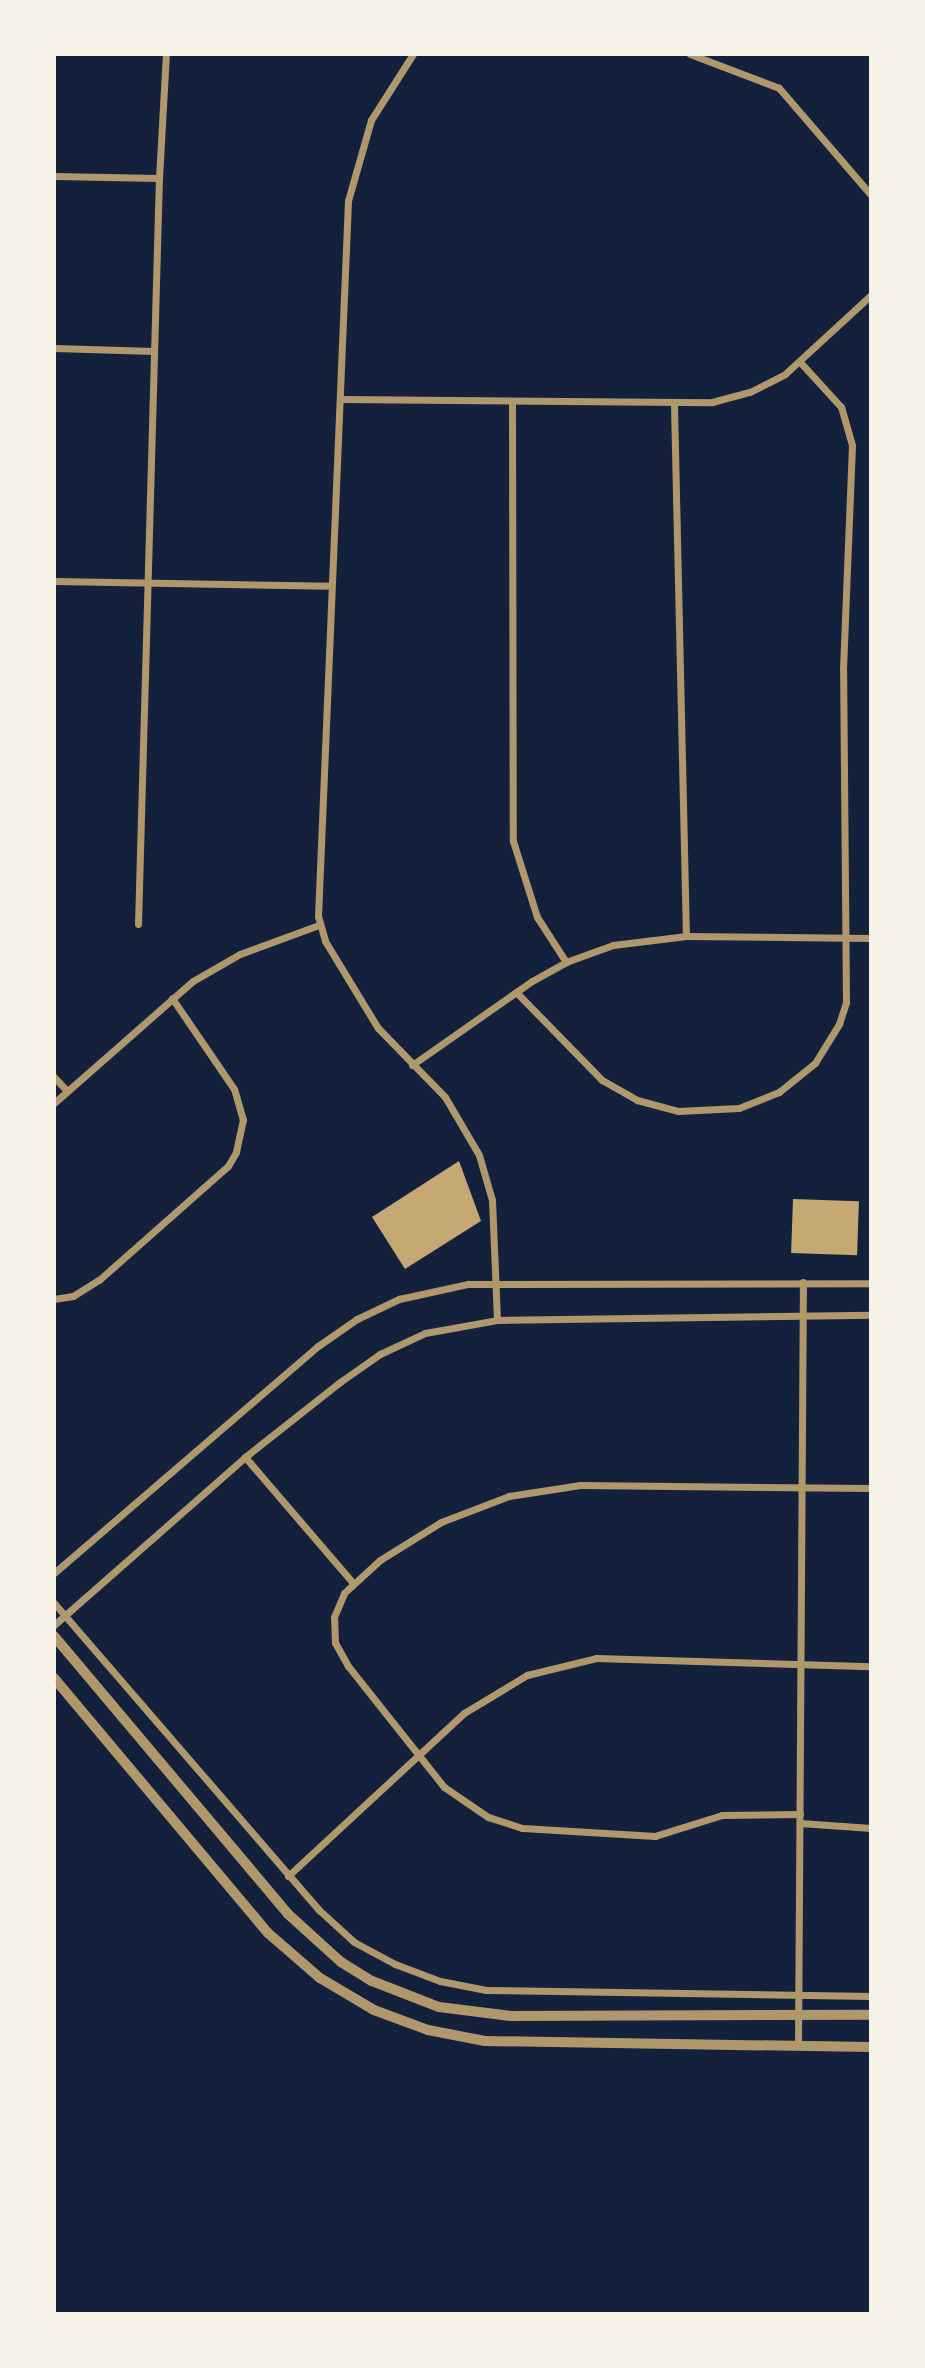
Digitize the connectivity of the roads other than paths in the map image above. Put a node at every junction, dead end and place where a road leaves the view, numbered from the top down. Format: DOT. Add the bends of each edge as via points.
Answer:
graph roads {
  1 [pos="166,54"];
  2 [pos="413,54"];
  3 [pos="690,54"];
  4 [pos="54,176"];
  5 [pos="159,178"];
  6 [pos="871,195"];
  7 [pos="871,295"];
  8 [pos="54,348"];
  9 [pos="154,351"];
  10 [pos="801,363"];
  11 [pos="340,400"];
  12 [pos="512,402"];
  13 [pos="674,405"];
  14 [pos="54,581"];
  15 [pos="148,583"];
  16 [pos="331,586"];
  17 [pos="138,924"];
  18 [pos="319,925"];
  19 [pos="686,936"];
  20 [pos="848,938"];
  21 [pos="871,939"];
  22 [pos="566,962"];
  23 [pos="516,992"];
  24 [pos="172,998"];
  25 [pos="412,1065"];
  26 [pos="54,1077"];
  27 [pos="67,1091"];
  28 [pos="54,1103"];
  29 [pos="803,1282"];
  30 [pos="497,1283"];
  31 [pos="871,1283"];
  32 [pos="54,1299"];
  33 [pos="803,1314"];
  34 [pos="871,1315"];
  35 [pos="497,1320"];
  36 [pos="245,1457"];
  37 [pos="802,1486"];
  38 [pos="871,1488"];
  39 [pos="54,1573"];
  40 [pos="352,1583"];
  41 [pos="54,1603"];
  42 [pos="65,1615"];
  43 [pos="54,1625"];
  44 [pos="54,1636"];
  45 [pos="801,1665"];
  46 [pos="871,1666"];
  47 [pos="54,1678"];
  48 [pos="418,1756"];
  49 [pos="800,1814"];
  50 [pos="800,1823"];
  51 [pos="871,1828"];
  52 [pos="288,1876"];
  53 [pos="799,1995"];
  54 [pos="871,1996"];
  55 [pos="799,2015"];
  56 [pos="871,2015"];
  57 [pos="798,2046"];
  58 [pos="871,2047"];
  1 -- 5 [label="street"];
  2 -- 11 [label="street" via="371,120 353,173"];
  3 -- 6 [label="street" via="779,88"];
  4 -- 5 [label="street"];
  5 -- 9 [label="street"];
  7 -- 10 [label="street"];
  8 -- 9 [label="street"];
  9 -- 15 [label="street"];
  10 -- 13 [label="street" via="768,384 732,398"];
  10 -- 20 [label="street" via="841,407 851,435 843,669"];
  11 -- 12 [label="street"];
  11 -- 16 [label="street"];
  12 -- 13 [label="street"];
  12 -- 22 [label="street" via="513,841 537,917"];
  13 -- 19 [label="street"];
  14 -- 15 [label="street"];
  15 -- 16 [label="street"];
  15 -- 17 [label="street"];
  16 -- 18 [label="street"];
  18 -- 24 [label="street" via="240,954"];
  18 -- 25 [label="street" via="378,1028"];
  19 -- 20 [label="street"];
  19 -- 22 [label="street" via="613,945"];
  20 -- 21 [label="street"];
  20 -- 23 [label="street" via="846,1002 828,1044 798,1079 779,1092 729,1110 678,1111 619,1091 586,1068"];
  22 -- 23 [label="street"];
  23 -- 25 [label="street"];
  24 -- 27 [label="street"];
  24 -- 32 [label="street" via="234,1089 243,1120 236,1152 228,1166 99,1280 73,1296"];
  25 -- 30 [label="street" via="451,1106 480,1156 492,1199"];
  26 -- 27 [label="street"];
  27 -- 28 [label="street"];
  29 -- 30 [label="street"];
  29 -- 31 [label="street"];
  29 -- 33 [label="street"];
  30 -- 35 [label="street"];
  30 -- 39 [label="street" via="422,1292 377,1308 337,1332"];
  33 -- 34 [label="street"];
  33 -- 35 [label="street"];
  33 -- 37 [label="street"];
  35 -- 36 [label="street" via="425,1334 380,1354"];
  36 -- 40 [label="street"];
  36 -- 42 [label="street"];
  37 -- 38 [label="street"];
  37 -- 40 [label="street" via="580,1485 509,1496 420,1533"];
  37 -- 45 [label="street"];
  40 -- 48 [label="street" via="334,1617 335,1643"];
  41 -- 42 [label="street"];
  42 -- 43 [label="street"];
  42 -- 52 [label="street"];
  44 -- 55 [label="street" via="288,1914 341,1962 372,1981 428,2003 475,2014"];
  45 -- 46 [label="street"];
  45 -- 48 [label="street" via="572,1661 505,1686 464,1713"];
  45 -- 49 [label="street"];
  47 -- 57 [label="street" via="268,1933 320,1978 374,2010 428,2030 485,2041"];
  48 -- 49 [label="street" via="457,1799 488,1817 523,1828 655,1836 722,1815"];
  48 -- 52 [label="street"];
  49 -- 50 [label="street"];
  50 -- 51 [label="street"];
  50 -- 53 [label="street"];
  52 -- 53 [label="street" via="354,1942 440,1981 533,1993"];
  53 -- 54 [label="street"];
  53 -- 55 [label="street"];
  55 -- 56 [label="street"];
  55 -- 57 [label="street"];
  57 -- 58 [label="street"];
}
